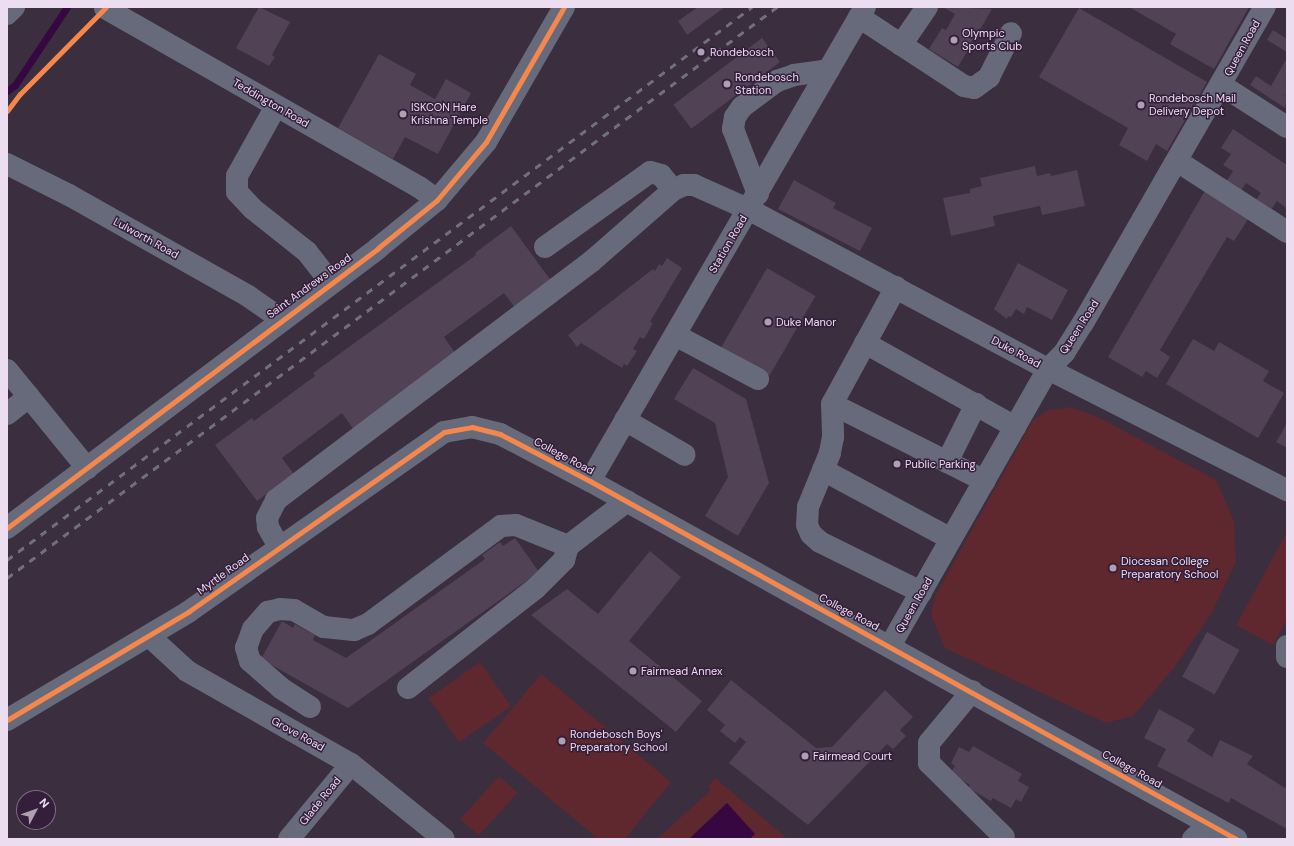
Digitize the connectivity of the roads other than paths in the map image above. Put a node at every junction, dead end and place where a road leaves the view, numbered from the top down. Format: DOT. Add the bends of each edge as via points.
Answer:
graph roads {
  1 [pos="14,7"];
  2 [pos="927,7"];
  3 [pos="1265,7"];
  4 [pos="105,8"];
  5 [pos="559,9"];
  6 [pos="7,14"];
  7 [pos="860,16"];
  8 [pos="1011,33"];
  9 [pos="902,45"];
  10 [pos="829,70"];
  11 [pos="1221,85"];
  12 [pos="276,106"];
  13 [pos="1287,127"];
  14 [pos="1177,161"];
  15 [pos="7,164"];
  16 [pos="673,190"];
  17 [pos="436,200"];
  18 [pos="753,202"];
  19 [pos="1287,232"];
  20 [pos="545,247"];
  21 [pos="331,283"];
  22 [pos="896,287"];
  23 [pos="281,319"];
  24 [pos="675,335"];
  25 [pos="865,343"];
  26 [pos="1048,369"];
  27 [pos="7,370"];
  28 [pos="758,379"];
  29 [pos="29,397"];
  30 [pos="832,404"];
  31 [pos="976,404"];
  32 [pos="7,414"];
  33 [pos="626,420"];
  34 [pos="1015,427"];
  35 [pos="444,432"];
  36 [pos="686,455"];
  37 [pos="947,462"];
  38 [pos="87,468"];
  39 [pos="823,470"];
  40 [pos="985,480"];
  41 [pos="590,481"];
  42 [pos="1287,490"];
  43 [pos="627,501"];
  44 [pos="7,528"];
  45 [pos="951,539"];
  46 [pos="279,546"];
  47 [pos="568,546"];
  48 [pos="921,592"];
  49 [pos="149,636"];
  50 [pos="890,646"];
  51 [pos="1287,646"];
  52 [pos="1287,657"];
  53 [pos="408,688"];
  54 [pos="972,691"];
  55 [pos="310,707"];
  56 [pos="7,720"];
  57 [pos="351,764"];
  58 [pos="1209,824"];
  59 [pos="1004,837"];
  60 [pos="289,839"];
  61 [pos="444,839"];
  62 [pos="1193,839"];
  63 [pos="1236,839"];
  1 -- 6 [label="street"];
  2 -- 9 [label="street"];
  3 -- 11 [label="street, Queen Road"];
  4 -- 12 [label="street, Teddington Road"];
  5 -- 17 [label="street, Saint Andrews Road" via="486,142"];
  7 -- 9 [label="street"];
  7 -- 10 [label="street, Station Road"];
  8 -- 9 [label="street" via="989,77 974,88 964,86"];
  10 -- 18 [label="street, Station Road"];
  10 -- 18 [label="street" via="794,74 777,81 742,107 735,118 733,129"];
  11 -- 13 [label="street"];
  11 -- 14 [label="street, Queen Road"];
  12 -- 17 [label="street, Teddington Road" via="419,186"];
  12 -- 21 [label="street" via="237,176 237,192 253,209 307,252"];
  14 -- 19 [label="street"];
  14 -- 26 [label="street, Queen Road" via="1083,323 1064,353"];
  15 -- 23 [label="street, Lulworth Road" via="69,195 242,292"];
  16 -- 18 [label="street, Duke Road" via="684,185 694,185"];
  16 -- 20 [label="street" via="661,175 650,172"];
  16 -- 46 [label="street" via="592,261 276,500 267,518 268,527"];
  17 -- 21 [label="street, Saint Andrews Road"];
  18 -- 22 [label="street, Duke Road"];
  18 -- 24 [label="street, Station Road"];
  21 -- 23 [label="street, Saint Andrews Road"];
  22 -- 25 [label="street"];
  22 -- 26 [label="street, Duke Road"];
  23 -- 38 [label="street, Saint Andrews Road"];
  24 -- 28 [label="street"];
  24 -- 33 [label="street, Station Road"];
  25 -- 30 [label="street"];
  25 -- 31 [label="street"];
  26 -- 34 [label="street, Queen Road"];
  26 -- 42 [label="street, Duke Road"];
  27 -- 29 [label="street"];
  29 -- 32 [label="street"];
  29 -- 38 [label="street"];
  30 -- 37 [label="street"];
  30 -- 39 [label="street" via="833,437"];
  31 -- 34 [label="street"];
  31 -- 37 [label="street"];
  33 -- 36 [label="street"];
  33 -- 41 [label="street, Station Road"];
  34 -- 40 [label="street, Queen Road"];
  35 -- 41 [label="street, College Road" via="472,427 488,429"];
  35 -- 46 [label="street, Myrtle Road"];
  37 -- 40 [label="street"];
  38 -- 44 [label="street, Saint Andrews Road"];
  39 -- 45 [label="street"];
  39 -- 48 [label="street" via="806,515 811,534 820,542"];
  40 -- 45 [label="street, Queen Road"];
  41 -- 43 [label="street, College Road"];
  43 -- 47 [label="street"];
  43 -- 50 [label="street, College Road"];
  45 -- 48 [label="street, Queen Road"];
  46 -- 49 [label="street, Myrtle Road" via="188,612"];
  47 -- 53 [label="street" via="564,560 536,588"];
  47 -- 55 [label="street" via="516,525 501,526 368,624 354,630 324,627 294,610 280,609 268,612 253,629 246,648 250,661 281,688"];
  48 -- 50 [label="street, Queen Road"];
  49 -- 56 [label="street, Myrtle Road"];
  49 -- 57 [label="street, Grove Road" via="187,671"];
  50 -- 54 [label="street, College Road"];
  51 -- 52 [label="street"];
  54 -- 58 [label="street, College Road"];
  54 -- 59 [label="street" via="929,743 929,764"];
  57 -- 60 [label="street, Glade Road"];
  57 -- 61 [label="street, Grove Road"];
  58 -- 62 [label="street"];
  58 -- 63 [label="street, College Road"];
}
